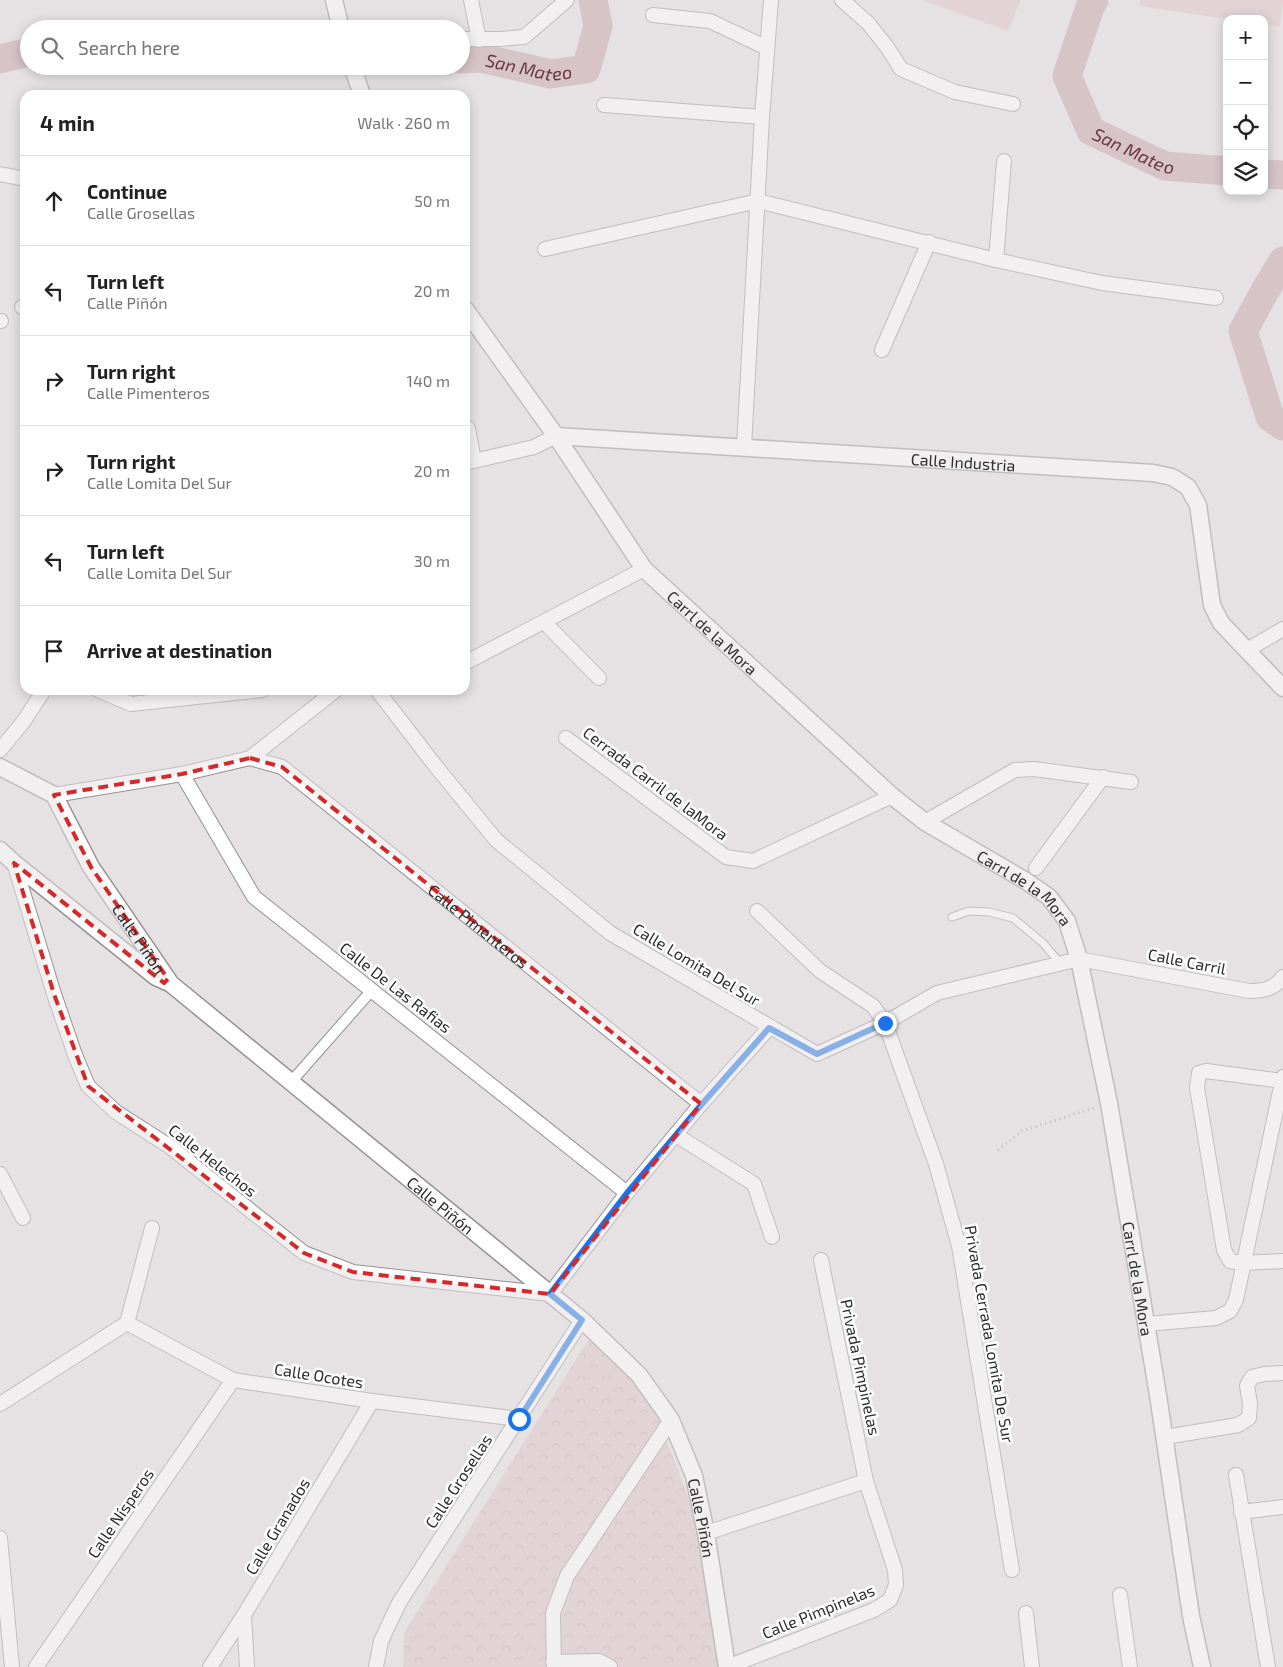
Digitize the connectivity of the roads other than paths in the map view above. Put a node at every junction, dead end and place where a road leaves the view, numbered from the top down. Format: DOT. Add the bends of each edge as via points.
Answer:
graph roads {
  1 [pos="334,0"];
  2 [pos="471,0"];
  3 [pos="567,0"];
  4 [pos="771,0"];
  5 [pos="842,0"];
  6 [pos="653,16"];
  7 [pos="339,20"];
  8 [pos="470,39"];
  9 [pos="480,40"];
  10 [pos="767,48"];
  11 [pos="355,75"];
  12 [pos="360,90"];
  13 [pos="1013,104"];
  14 [pos="604,105"];
  15 [pos="762,117"];
  16 [pos="1004,161"];
  17 [pos="1,174"];
  18 [pos="20,178"];
  19 [pos="758,201"];
  20 [pos="929,242"];
  21 [pos="545,250"];
  22 [pos="996,260"];
  23 [pos="1216,298"];
  24 [pos="470,316"];
  25 [pos="882,350"];
  26 [pos="556,436"];
  27 [pos="744,446"];
  28 [pos="470,462"];
  29 [pos="644,569"];
  30 [pos="544,622"];
  31 [pos="1283,629"];
  32 [pos="1247,650"];
  33 [pos="470,660"];
  34 [pos="599,678"];
  35 [pos="1283,688"];
  36 [pos="41,695"];
  37 [pos="168,695"];
  38 [pos="330,695"];
  39 [pos="380,695"];
  40 [pos="131,697"];
  41 [pos="566,738"];
  42 [pos="0,750"];
  43 [pos="250,758"];
  44 [pos="0,767"];
  45 [pos="182,774"];
  46 [pos="1103,777"];
  47 [pos="1131,782"];
  48 [pos="54,795"];
  49 [pos="892,796"];
  50 [pos="925,822"];
  51 [pos="0,850"];
  52 [pos="14,863"];
  53 [pos="1036,868"];
  54 [pos="757,911"];
  55 [pos="952,917"];
  56 [pos="1079,959"];
  57 [pos="1060,964"];
  58 [pos="1283,977"];
  59 [pos="171,984"];
  60 [pos="372,990"];
  61 [pos="885,1023"];
  62 [pos="769,1028"];
  63 [pos="1282,1079"];
  64 [pos="291,1082"];
  65 [pos="702,1104"];
  66 [pos="676,1135"];
  67 [pos="0,1174"];
  68 [pos="627,1193"];
  69 [pos="23,1218"];
  70 [pos="152,1228"];
  71 [pos="772,1237"];
  72 [pos="821,1260"];
  73 [pos="1283,1261"];
  74 [pos="1243,1263"];
  75 [pos="550,1294"];
  76 [pos="582,1320"];
  77 [pos="127,1323"];
  78 [pos="1146,1324"];
  79 [pos="1283,1373"];
  80 [pos="233,1380"];
  81 [pos="372,1402"];
  82 [pos="0,1404"];
  83 [pos="519,1419"];
  84 [pos="671,1420"];
  85 [pos="1165,1437"];
  86 [pos="1236,1475"];
  87 [pos="866,1481"];
  88 [pos="1283,1507"];
  89 [pos="1241,1512"];
  90 [pos="706,1533"];
  91 [pos="0,1538"];
  92 [pos="1012,1570"];
  93 [pos="1120,1594"];
  94 [pos="1026,1613"];
  95 [pos="244,1615"];
  96 [pos="554,1664"];
  97 [pos="12,1667"];
  98 [pos="36,1667"];
  99 [pos="210,1667"];
  100 [pos="247,1667"];
  101 [pos="376,1667"];
  102 [pos="610,1667"];
  103 [pos="727,1667"];
  104 [pos="1032,1667"];
  105 [pos="1130,1667"];
  106 [pos="1202,1667"];
  107 [pos="1268,1667"];
  1 -- 7 [label="street"];
  2 -- 9 [label="street"];
  3 -- 9 [label="street" via="524,37"];
  4 -- 10 [label="street"];
  5 -- 13 [label="street" via="868,23 901,69 955,92"];
  6 -- 10 [label="street" via="710,21"];
  8 -- 9 [label="street"];
  10 -- 15 [label="street"];
  11 -- 12 [label="street"];
  14 -- 15 [label="street"];
  15 -- 19 [label="street"];
  16 -- 22 [label="street"];
  17 -- 18 [label="street"];
  19 -- 20 [label="street"];
  19 -- 21 [label="street"];
  19 -- 27 [label="street"];
  20 -- 22 [label="street"];
  20 -- 25 [label="street"];
  22 -- 23 [label="street" via="1102,283"];
  24 -- 26 [label="street, Carrl de la Mora"];
  26 -- 27 [label="street, Calle Industria"];
  26 -- 28 [label="street" via="534,447"];
  26 -- 29 [label="street, Carrl de la Mora"];
  27 -- 32 [label="street, Calle Industria" via="1153,473 1172,477 1188,487 1198,505 1212,605 1221,623"];
  29 -- 30 [label="street"];
  29 -- 49 [label="street, Carrl de la Mora"];
  30 -- 33 [label="street"];
  30 -- 34 [label="street"];
  31 -- 32 [label="street"];
  32 -- 35 [label="street, Calle Industria"];
  36 -- 42 [label="street"];
  37 -- 40 [label="street"];
  38 -- 43 [label="street, Calle Pimenteros"];
  39 -- 62 [label="street, Calle Lomita Del Sur" via="496,840 610,933"];
  41 -- 49 [label="street, Cerrada Carril de laMora" via="726,857 754,861"];
  43 -- 45 [label="street, Calle Pimenteros"];
  43 -- 65 [label="street, Calle Pimenteros" via="282,767"];
  44 -- 48 [label="street"];
  45 -- 48 [label="street, Calle Pimenteros"];
  45 -- 60 [label="street, Calle De Las Rafias" via="254,897"];
  46 -- 47 [label="street"];
  46 -- 50 [label="street" via="1034,769 1015,770"];
  46 -- 53 [label="street"];
  48 -- 59 [label="street, Calle Piñón" via="91,867"];
  49 -- 50 [label="street, Carrl de la Mora"];
  50 -- 56 [label="street, Carrl de la Mora" via="1049,897 1067,921"];
  51 -- 52 [label="street"];
  52 -- 59 [label="street" via="156,976"];
  52 -- 75 [label="street, Calle Helechos" via="75,1055 88,1086 116,1112 169,1146 304,1254 353,1272"];
  54 -- 61 [label="street, Privada Cerrada Lomita De Sur" via="820,971 873,1006"];
  55 -- 57 [label="lane" via="969,910 1013,918 1044,943"];
  56 -- 57 [label="street, Calle Lomita Del Sur"];
  56 -- 58 [label="street, Calle Carril" via="1250,991 1264,991"];
  56 -- 78 [label="street, Carrl de la Mora" via="1109,1103"];
  57 -- 61 [label="street, Calle Lomita Del Sur" via="938,993"];
  59 -- 64 [label="street, Calle Piñón"];
  60 -- 64 [label="street"];
  60 -- 68 [label="street, Calle De Las Rafias"];
  61 -- 62 [label="street, Calle Lomita Del Sur" via="817,1054"];
  61 -- 92 [label="street, Privada Cerrada Lomita De Sur" via="936,1164 959,1246"];
  62 -- 65 [label="street"];
  63 -- 74 [label="street"];
  63 -- 74 [label="street" via="1206,1071 1199,1073 1197,1079 1224,1250 1230,1261"];
  64 -- 75 [label="street, Calle Piñón"];
  65 -- 66 [label="street"];
  66 -- 68 [label="street"];
  66 -- 71 [label="street" via="754,1184"];
  67 -- 69 [label="street"];
  68 -- 75 [label="street"];
  70 -- 77 [label="street"];
  72 -- 87 [label="street, Privada Pimpinelas"];
  73 -- 74 [label="street"];
  74 -- 78 [label="street" via="1236,1300 1230,1311 1216,1318"];
  75 -- 76 [label="street, Calle Piñón"];
  76 -- 83 [label="street, Calle Grosellas"];
  76 -- 84 [label="street, Calle Piñón" via="639,1375"];
  77 -- 80 [label="street, Calle Ocotes"];
  77 -- 82 [label="street"];
  78 -- 85 [label="street, Carrl de la Mora"];
  79 -- 85 [label="street" via="1252,1377 1247,1386 1249,1418 1238,1425"];
  80 -- 81 [label="street, Calle Ocotes"];
  80 -- 98 [label="street, Calle Nísperos"];
  81 -- 83 [label="street, Calle Ocotes"];
  81 -- 95 [label="street, Calle Granados"];
  83 -- 101 [label="street, Calle Grosellas" via="398,1603 381,1641"];
  84 -- 90 [label="street, Calle Piñón" via="694,1476"];
  84 -- 96 [label="street" via="567,1576 553,1613"];
  85 -- 106 [label="street, Carrl de la Mora" via="1191,1616"];
  86 -- 89 [label="street"];
  87 -- 90 [label="street"];
  87 -- 103 [label="street, Calle Pimpinelas" via="896,1570 896,1585 890,1600 874,1610"];
  88 -- 89 [label="street"];
  89 -- 107 [label="street"];
  90 -- 103 [label="street, Calle Piñón"];
  91 -- 97 [label="street"];
  93 -- 105 [label="street"];
  94 -- 104 [label="street"];
  95 -- 99 [label="street, Calle Granados"];
  95 -- 100 [label="street"];
  96 -- 102 [label="street" via="599,1661"];
}
